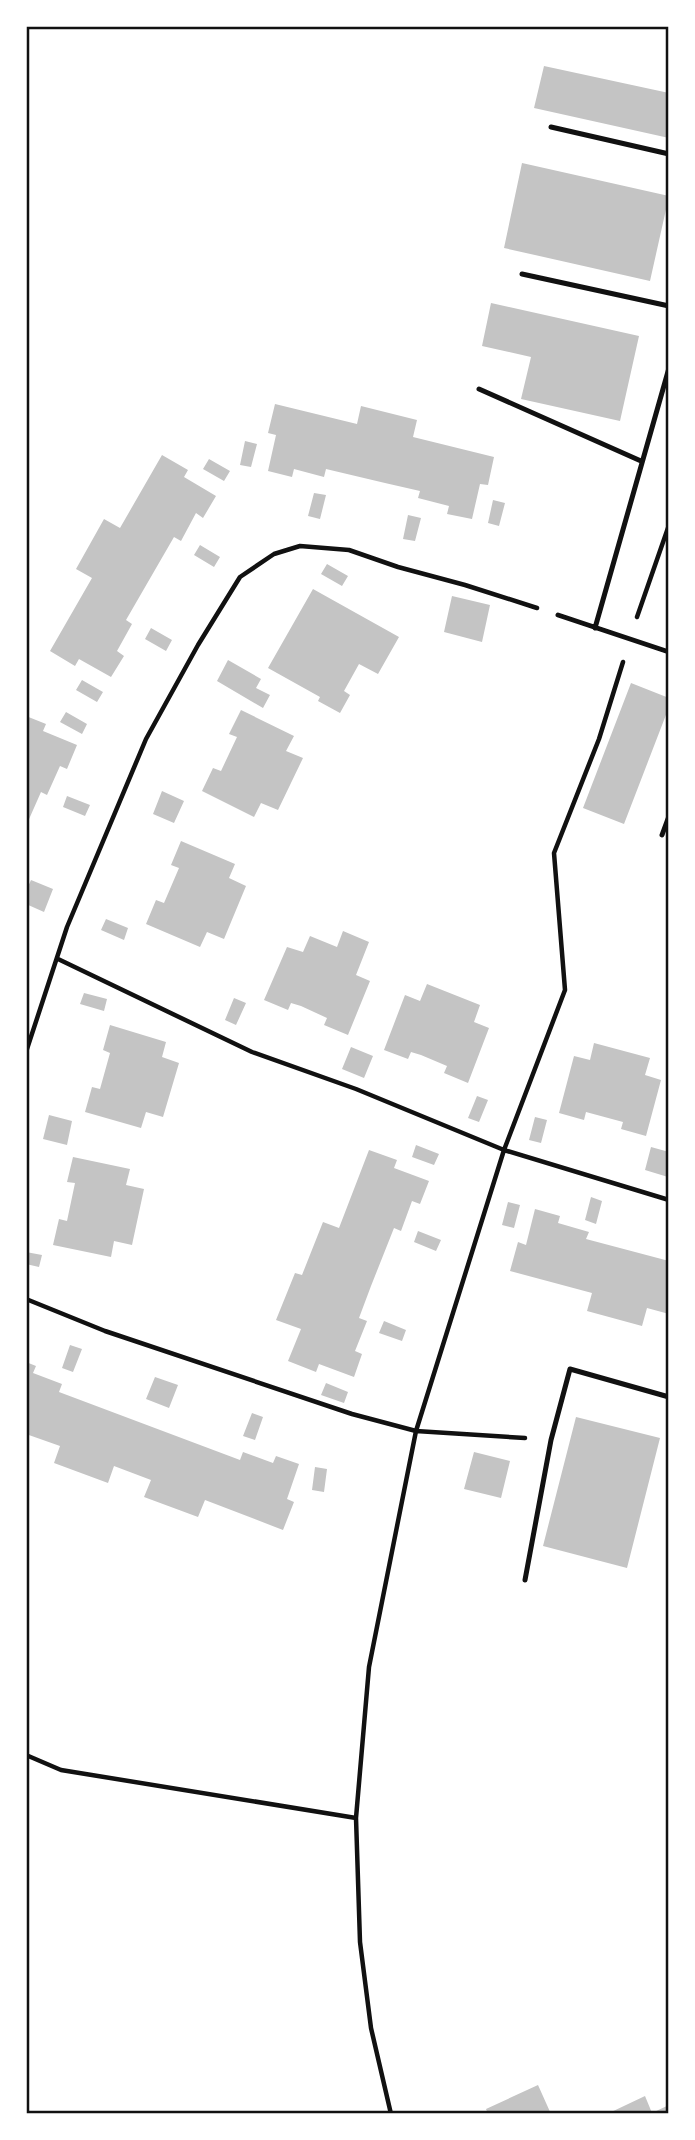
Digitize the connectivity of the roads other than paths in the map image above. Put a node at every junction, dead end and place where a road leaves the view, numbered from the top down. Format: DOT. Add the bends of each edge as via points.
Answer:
graph roads {
  1 [pos="551,127"];
  2 [pos="669,153"];
  3 [pos="523,274"];
  4 [pos="669,306"];
  5 [pos="669,368"];
  6 [pos="479,389"];
  7 [pos="641,461"];
  8 [pos="558,615"];
  9 [pos="595,628"];
  10 [pos="669,652"];
  11 [pos="669,816"];
  12 [pos="662,835"];
  13 [pos="669,1397"];
  14 [pos="524,1580"];
  1 -- 2 [label="lane"];
  3 -- 4 [label="lane"];
  5 -- 7 [label="lane"];
  6 -- 7 [label="lane"];
  7 -- 9 [label="lane"];
  8 -- 9 [label="lane"];
  9 -- 10 [label="lane"];
  11 -- 12 [label="lane"];
  13 -- 14 [label="lane" via="570,1369"];
}
